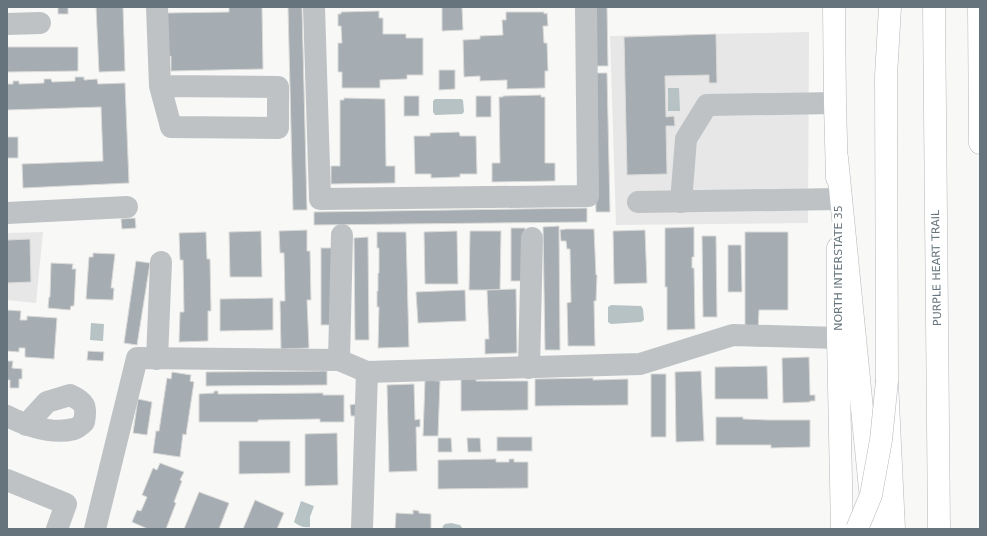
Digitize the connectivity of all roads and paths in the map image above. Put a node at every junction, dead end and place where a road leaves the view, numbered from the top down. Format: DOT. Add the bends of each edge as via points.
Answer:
graph roads {
  1 [pos="158,7"];
  2 [pos="314,7"];
  3 [pos="586,7"];
  4 [pos="834,7"];
  5 [pos="890,7"];
  6 [pos="934,7"];
  7 [pos="979,7"];
  8 [pos="12,18"];
  9 [pos="40,23"];
  10 [pos="160,86"];
  11 [pos="835,103"];
  12 [pos="980,143"];
  13 [pos="837,158"];
  14 [pos="838,199"];
  15 [pos="638,202"];
  16 [pos="681,202"];
  17 [pos="127,208"];
  18 [pos="7,213"];
  19 [pos="342,236"];
  20 [pos="532,238"];
  21 [pos="161,262"];
  22 [pos="838,338"];
  23 [pos="157,358"];
  24 [pos="339,360"];
  25 [pos="529,368"];
  26 [pos="367,372"];
  27 [pos="887,381"];
  28 [pos="7,416"];
  29 [pos="26,425"];
  30 [pos="7,480"];
  31 [pos="57,529"];
  32 [pos="95,529"];
  33 [pos="362,529"];
  34 [pos="842,529"];
  35 [pos="857,529"];
  36 [pos="874,529"];
  37 [pos="894,529"];
  38 [pos="939,529"];
  1 -- 10 [label="lane"];
  2 -- 3 [label="lane" via="320,199 588,196"];
  4 -- 11 [label="main road, NORTH INTERSTATE 35"];
  5 -- 27 [label="main road" via="886,76"];
  6 -- 38 [label="main road, PURPLE HEART TRAIL"];
  7 -- 12 [label="main road"];
  8 -- 9 [label="lane"];
  10 -- 10 [label="lane" via="171,127 278,128 278,88"];
  11 -- 13 [label="main road, NORTH INTERSTATE 35"];
  11 -- 16 [label="lane" via="707,105 686,139"];
  13 -- 14 [label="main road, NORTH INTERSTATE 35"];
  13 -- 36 [label="main road"];
  14 -- 16 [label="lane"];
  14 -- 22 [label="main road, NORTH INTERSTATE 35"];
  15 -- 16 [label="lane"];
  17 -- 18 [label="lane"];
  19 -- 24 [label="lane"];
  20 -- 25 [label="lane"];
  21 -- 23 [label="lane"];
  22 -- 25 [label="lane" via="733,336 640,364"];
  22 -- 34 [label="main road, NORTH INTERSTATE 35"];
  23 -- 24 [label="lane"];
  23 -- 32 [label="lane" via="137,358"];
  24 -- 26 [label="lane"];
  25 -- 26 [label="lane"];
  26 -- 33 [label="lane"];
  27 -- 35 [label="main road, bridge" via="881,440 871,495"];
  27 -- 37 [label="main road, bridge"];
  28 -- 29 [label="lane"];
  30 -- 31 [label="lane" via="66,504"];
}
